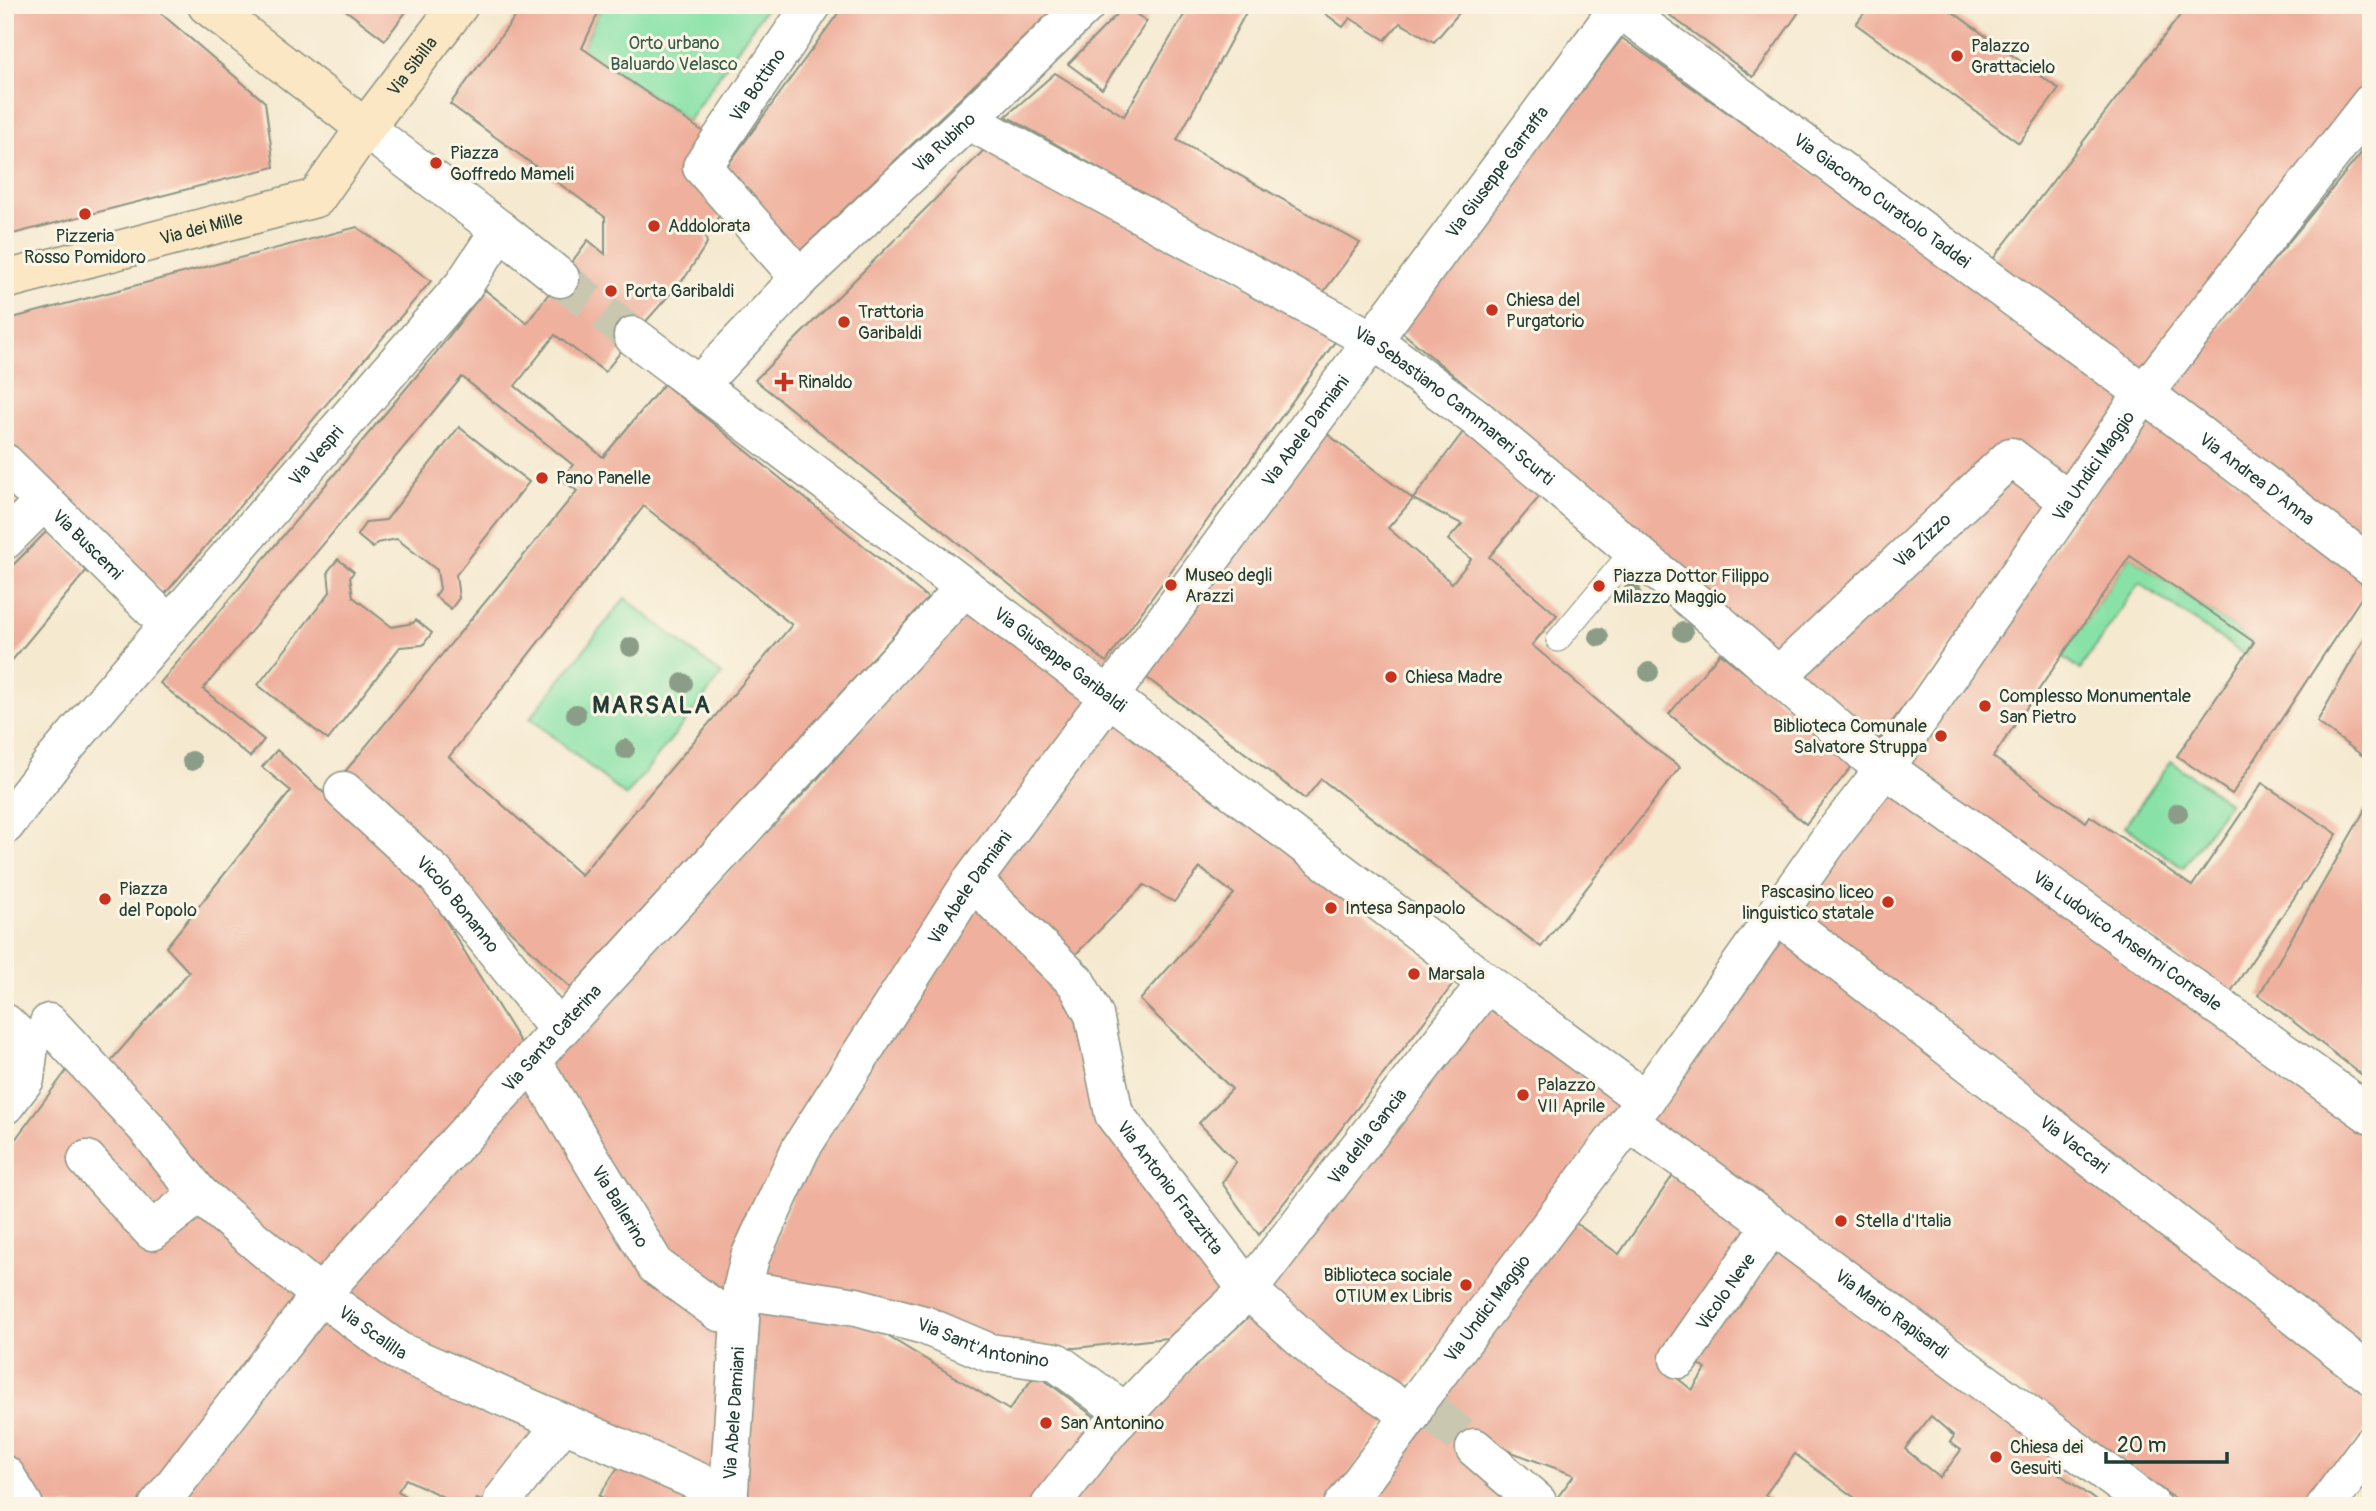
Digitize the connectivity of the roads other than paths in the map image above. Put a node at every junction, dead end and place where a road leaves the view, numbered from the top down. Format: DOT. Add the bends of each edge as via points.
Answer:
graph roads {
  1 [pos="207,5"];
  2 [pos="459,5"];
  3 [pos="812,5"];
  4 [pos="1086,5"];
  5 [pos="1610,10"];
  6 [pos="2371,103"];
  7 [pos="968,120"];
  8 [pos="365,128"];
  9 [pos="500,230"];
  10 [pos="560,278"];
  11 [pos="800,278"];
  12 [pos="5,280"];
  13 [pos="633,335"];
  14 [pos="1372,340"];
  15 [pos="699,385"];
  16 [pos="2144,393"];
  17 [pos="5,463"];
  18 [pos="43,502"];
  19 [pos="2070,502"];
  20 [pos="5,540"];
  21 [pos="1633,550"];
  22 [pos="2371,566"];
  23 [pos="965,587"];
  24 [pos="169,625"];
  25 [pos="1558,640"];
  26 [pos="1778,676"];
  27 [pos="1108,696"];
  28 [pos="1885,768"];
  29 [pos="344,792"];
  30 [pos="5,825"];
  31 [pos="970,884"];
  32 [pos="1777,914"];
  33 [pos="1487,983"];
  34 [pos="5,1023"];
  35 [pos="49,1023"];
  36 [pos="559,1030"];
  37 [pos="532,1061"];
  38 [pos="5,1105"];
  39 [pos="1637,1111"];
  40 [pos="2371,1115"];
  41 [pos="87,1160"];
  42 [pos="199,1194"];
  43 [pos="1772,1225"];
  44 [pos="1248,1290"];
  45 [pos="320,1295"];
  46 [pos="741,1302"];
  47 [pos="1679,1359"];
  48 [pos="2371,1375"];
  49 [pos="1420,1409"];
  50 [pos="1125,1412"];
  51 [pos="563,1423"];
  52 [pos="2371,1445"];
  53 [pos="1475,1448"];
  54 [pos="5,1475"];
  55 [pos="503,1500"];
  56 [pos="728,1500"];
  57 [pos="24,1506"];
  58 [pos="158,1506"];
  59 [pos="1050,1506"];
  60 [pos="1343,1506"];
  61 [pos="1538,1506"];
  62 [pos="2151,1506"];
  63 [pos="2326,1506"];
  1 -- 8 [label="street"];
  2 -- 8 [label="street, Via Sibilla"];
  3 -- 11 [label="street, Via Bottino" via="702,167"];
  4 -- 7 [label="street, Via Rubino"];
  5 -- 14 [label="street, Via Giuseppe Garraffa"];
  5 -- 16 [label="street, Via Giacomo Curatolo Taddei"];
  6 -- 16 [label="street, Via Undici Maggio"];
  7 -- 11 [label="street, Via Rubino"];
  7 -- 14 [label="street, Via Sebastiano Cammareri Scurti"];
  8 -- 9 [label="street"];
  8 -- 12 [label="street, Via dei Mille" via="316,198"];
  9 -- 10 [label="street"];
  9 -- 24 [label="street, Via Vespri" via="463,286"];
  11 -- 15 [label="street, Via Rubino"];
  13 -- 15 [label="street, Via Giuseppe Garibaldi"];
  14 -- 21 [label="street, Via Sebastiano Cammareri Scurti" via="1475,417"];
  14 -- 27 [label="street, Via Abele Damiani"];
  15 -- 23 [label="street, Via Giuseppe Garibaldi"];
  16 -- 19 [label="street, Via Undici Maggio"];
  16 -- 22 [label="street, Via Andrea D'Anna"];
  17 -- 18 [label="street, Via Buscemi"];
  18 -- 20 [label="street"];
  18 -- 24 [label="street, Via Buscemi"];
  19 -- 26 [label="street, Via Zizzo" via="2011,457"];
  19 -- 28 [label="street, Via Undici Maggio"];
  21 -- 25 [label="lane"];
  21 -- 26 [label="street, Via Sebastiano Cammareri Scurti"];
  23 -- 27 [label="street, Via Giuseppe Garibaldi"];
  23 -- 36 [label="street, Via Santa Caterina"];
  24 -- 30 [label="street, Via Vespri"];
  26 -- 28 [label="street, Via Sebastiano Cammareri Scurti"];
  27 -- 31 [label="street, Via Abele Damiani"];
  27 -- 33 [label="street, Via Giuseppe Garibaldi"];
  28 -- 32 [label="street, Via Undici Maggio"];
  28 -- 40 [label="street, Via Ludovico Anselmi Correale"];
  29 -- 36 [label="street, Vicolo Bonanno" via="435,874"];
  31 -- 44 [label="street, Via Antonio Frazzitta" via="984,892 1076,982 1094,1015 1114,1114"];
  31 -- 46 [label="street, Via Abele Damiani" via="801,1148 750,1257"];
  32 -- 39 [label="street, Via Undici Maggio"];
  32 -- 48 [label="street, Via Vaccari"];
  33 -- 39 [label="street, Via Giuseppe Garibaldi"];
  33 -- 44 [label="street, Via della Gancia"];
  34 -- 38 [label="street" via="29,1046 25,1079"];
  35 -- 42 [label="street, Via Scalilla" via="145,1126"];
  36 -- 37 [label="street, Via Santa Caterina"];
  37 -- 45 [label="street, Via Santa Caterina"];
  37 -- 46 [label="street, Via Ballerino" via="656,1266 719,1312"];
  39 -- 43 [label="street, Via Mario Rapisardi"];
  39 -- 49 [label="street, Via Undici Maggio"];
  41 -- 42 [label="street" via="152,1231"];
  42 -- 45 [label="street, Via Scalilla"];
  43 -- 47 [label="street, Vicolo Neve"];
  43 -- 62 [label="street, Via Mario Rapisardi"];
  44 -- 49 [label="street, Via Antonio Frazzitta" via="1322,1356"];
  44 -- 50 [label="street"];
  45 -- 51 [label="street, Via Scalilla" via="398,1351"];
  45 -- 58 [label="street, Via Santa Caterina"];
  46 -- 50 [label="street, Via Sant'Antonino" via="856,1307 924,1325 990,1353 1056,1362"];
  46 -- 56 [label="street, Via Abele Damiani"];
  49 -- 60 [label="street, Via Undici Maggio"];
  50 -- 59 [label="street"];
  51 -- 55 [label="street"];
  51 -- 56 [label="street, Via Scalilla"];
  52 -- 63 [label="street"];
  53 -- 61 [label="street"];
  54 -- 57 [label="street"];
}
